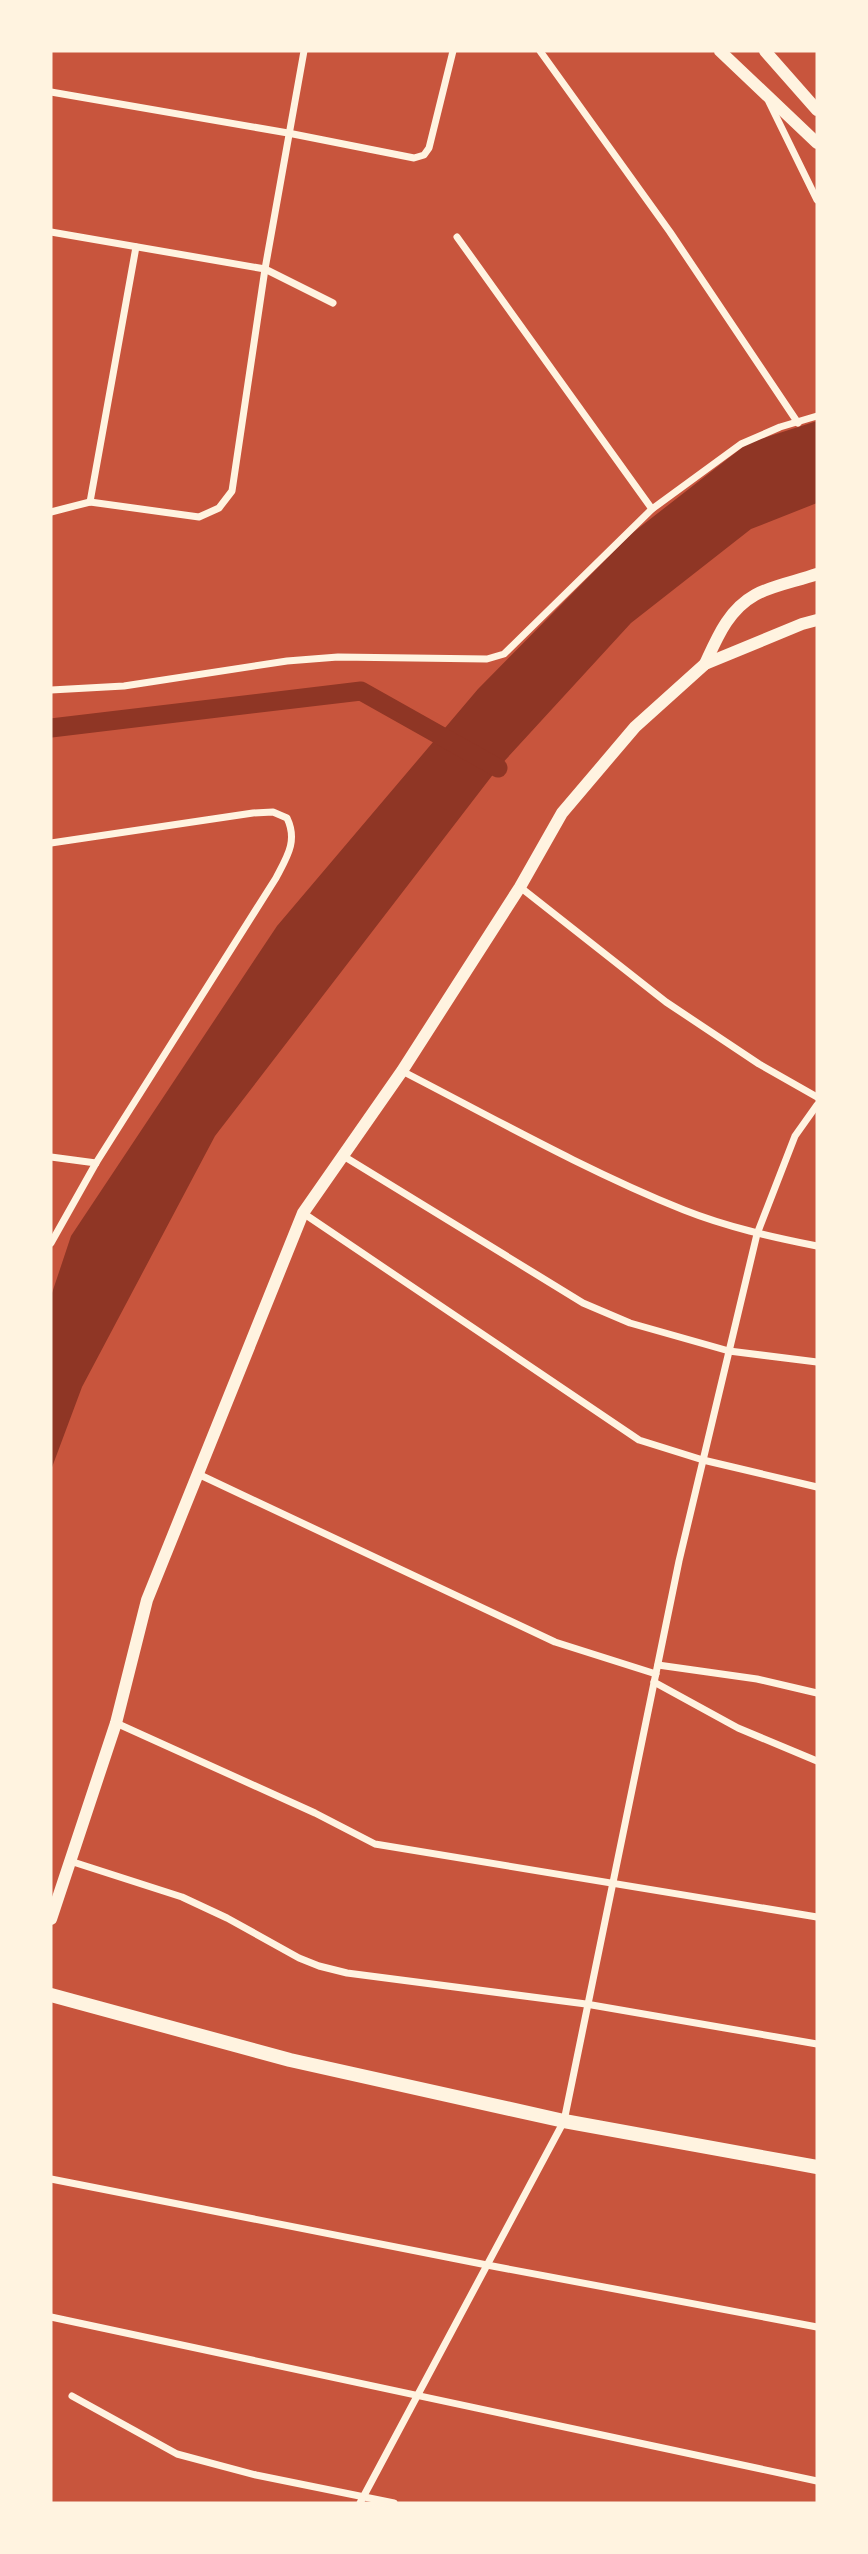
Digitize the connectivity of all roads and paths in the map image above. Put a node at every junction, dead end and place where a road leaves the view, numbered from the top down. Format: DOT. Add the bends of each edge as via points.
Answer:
graph roads {
  1 [pos="304,51"];
  2 [pos="453,51"];
  3 [pos="540,51"];
  4 [pos="720,51"];
  5 [pos="765,51"];
  6 [pos="51,92"];
  7 [pos="764,92"];
  8 [pos="817,110"];
  9 [pos="288,133"];
  10 [pos="817,143"];
  11 [pos="817,200"];
  12 [pos="51,232"];
  13 [pos="457,237"];
  14 [pos="136,247"];
  15 [pos="265,269"];
  16 [pos="333,303"];
  17 [pos="817,416"];
  18 [pos="798,423"];
  19 [pos="90,502"];
  20 [pos="652,509"];
  21 [pos="51,512"];
  22 [pos="817,574"];
  23 [pos="817,620"];
  24 [pos="705,664"];
  25 [pos="51,690"];
  26 [pos="51,843"];
  27 [pos="520,887"];
  28 [pos="402,1071"];
  29 [pos="817,1097"];
  30 [pos="817,1105"];
  31 [pos="51,1157"];
  32 [pos="345,1157"];
  33 [pos="96,1163"];
  34 [pos="303,1213"];
  35 [pos="757,1234"];
  36 [pos="51,1243"];
  37 [pos="817,1246"];
  38 [pos="729,1351"];
  39 [pos="817,1362"];
  40 [pos="703,1460"];
  41 [pos="198,1474"];
  42 [pos="817,1487"];
  43 [pos="658,1665"];
  44 [pos="655,1678"];
  45 [pos="817,1693"];
  46 [pos="116,1723"];
  47 [pos="817,1761"];
  48 [pos="70,1861"];
  49 [pos="614,1882"];
  50 [pos="817,1917"];
  51 [pos="51,1919"];
  52 [pos="51,1995"];
  53 [pos="586,2004"];
  54 [pos="817,2044"];
  55 [pos="564,2121"];
  56 [pos="817,2167"];
  57 [pos="51,2179"];
  58 [pos="487,2265"];
  59 [pos="51,2317"];
  60 [pos="817,2327"];
  61 [pos="418,2395"];
  62 [pos="72,2396"];
  63 [pos="817,2481"];
  64 [pos="362,2500"];
  65 [pos="394,2503"];
  1 -- 9 [label="street"];
  2 -- 9 [label="street" via="424,155 414,158"];
  3 -- 18 [label="street" via="670,232"];
  4 -- 7 [label="street"];
  5 -- 8 [label="street"];
  6 -- 9 [label="street"];
  7 -- 10 [label="street"];
  7 -- 11 [label="street"];
  9 -- 15 [label="street"];
  12 -- 14 [label="street"];
  13 -- 20 [label="street"];
  14 -- 15 [label="street"];
  14 -- 19 [label="street"];
  15 -- 16 [label="street"];
  15 -- 19 [label="street" via="232,491 219,508 200,517"];
  17 -- 18 [label="street"];
  18 -- 20 [label="street" via="741,444"];
  19 -- 21 [label="street"];
  20 -- 25 [label="street" via="504,654 487,659 300,660 124,685"];
  22 -- 24 [label="street" via="755,595 720,631"];
  23 -- 24 [label="street"];
  24 -- 27 [label="street" via="635,727 562,813"];
  26 -- 33 [label="street" via="253,813 273,812 287,818 293,830 292,848 276,878"];
  27 -- 28 [label="street"];
  27 -- 29 [label="street" via="666,1002"];
  28 -- 32 [label="street"];
  28 -- 35 [label="street" via="594,1169 685,1210"];
  30 -- 35 [label="street" via="795,1136"];
  31 -- 33 [label="street"];
  32 -- 34 [label="street"];
  32 -- 38 [label="street" via="583,1303 630,1323"];
  33 -- 36 [label="street"];
  34 -- 40 [label="street" via="639,1440"];
  34 -- 41 [label="street"];
  35 -- 37 [label="street"];
  35 -- 38 [label="street"];
  38 -- 39 [label="street"];
  38 -- 40 [label="street"];
  40 -- 42 [label="street"];
  40 -- 43 [label="street"];
  41 -- 44 [label="street" via="555,1643"];
  41 -- 46 [label="street" via="147,1600"];
  43 -- 44 [label="street"];
  43 -- 45 [label="street"];
  44 -- 47 [label="street" via="738,1728"];
  44 -- 49 [label="street"];
  46 -- 48 [label="street"];
  46 -- 49 [label="street" via="375,1844"];
  48 -- 51 [label="street"];
  48 -- 53 [label="street" via="182,1897 319,1966"];
  49 -- 50 [label="street"];
  49 -- 53 [label="street"];
  52 -- 55 [label="main road" via="290,2060"];
  53 -- 54 [label="street"];
  53 -- 55 [label="street"];
  55 -- 56 [label="main road"];
  55 -- 58 [label="street"];
  57 -- 58 [label="street"];
  58 -- 60 [label="street"];
  58 -- 61 [label="street"];
  59 -- 61 [label="street"];
  61 -- 63 [label="street"];
  61 -- 64 [label="street"];
  62 -- 64 [label="street" via="177,2454"];
  64 -- 65 [label="street"];
}
